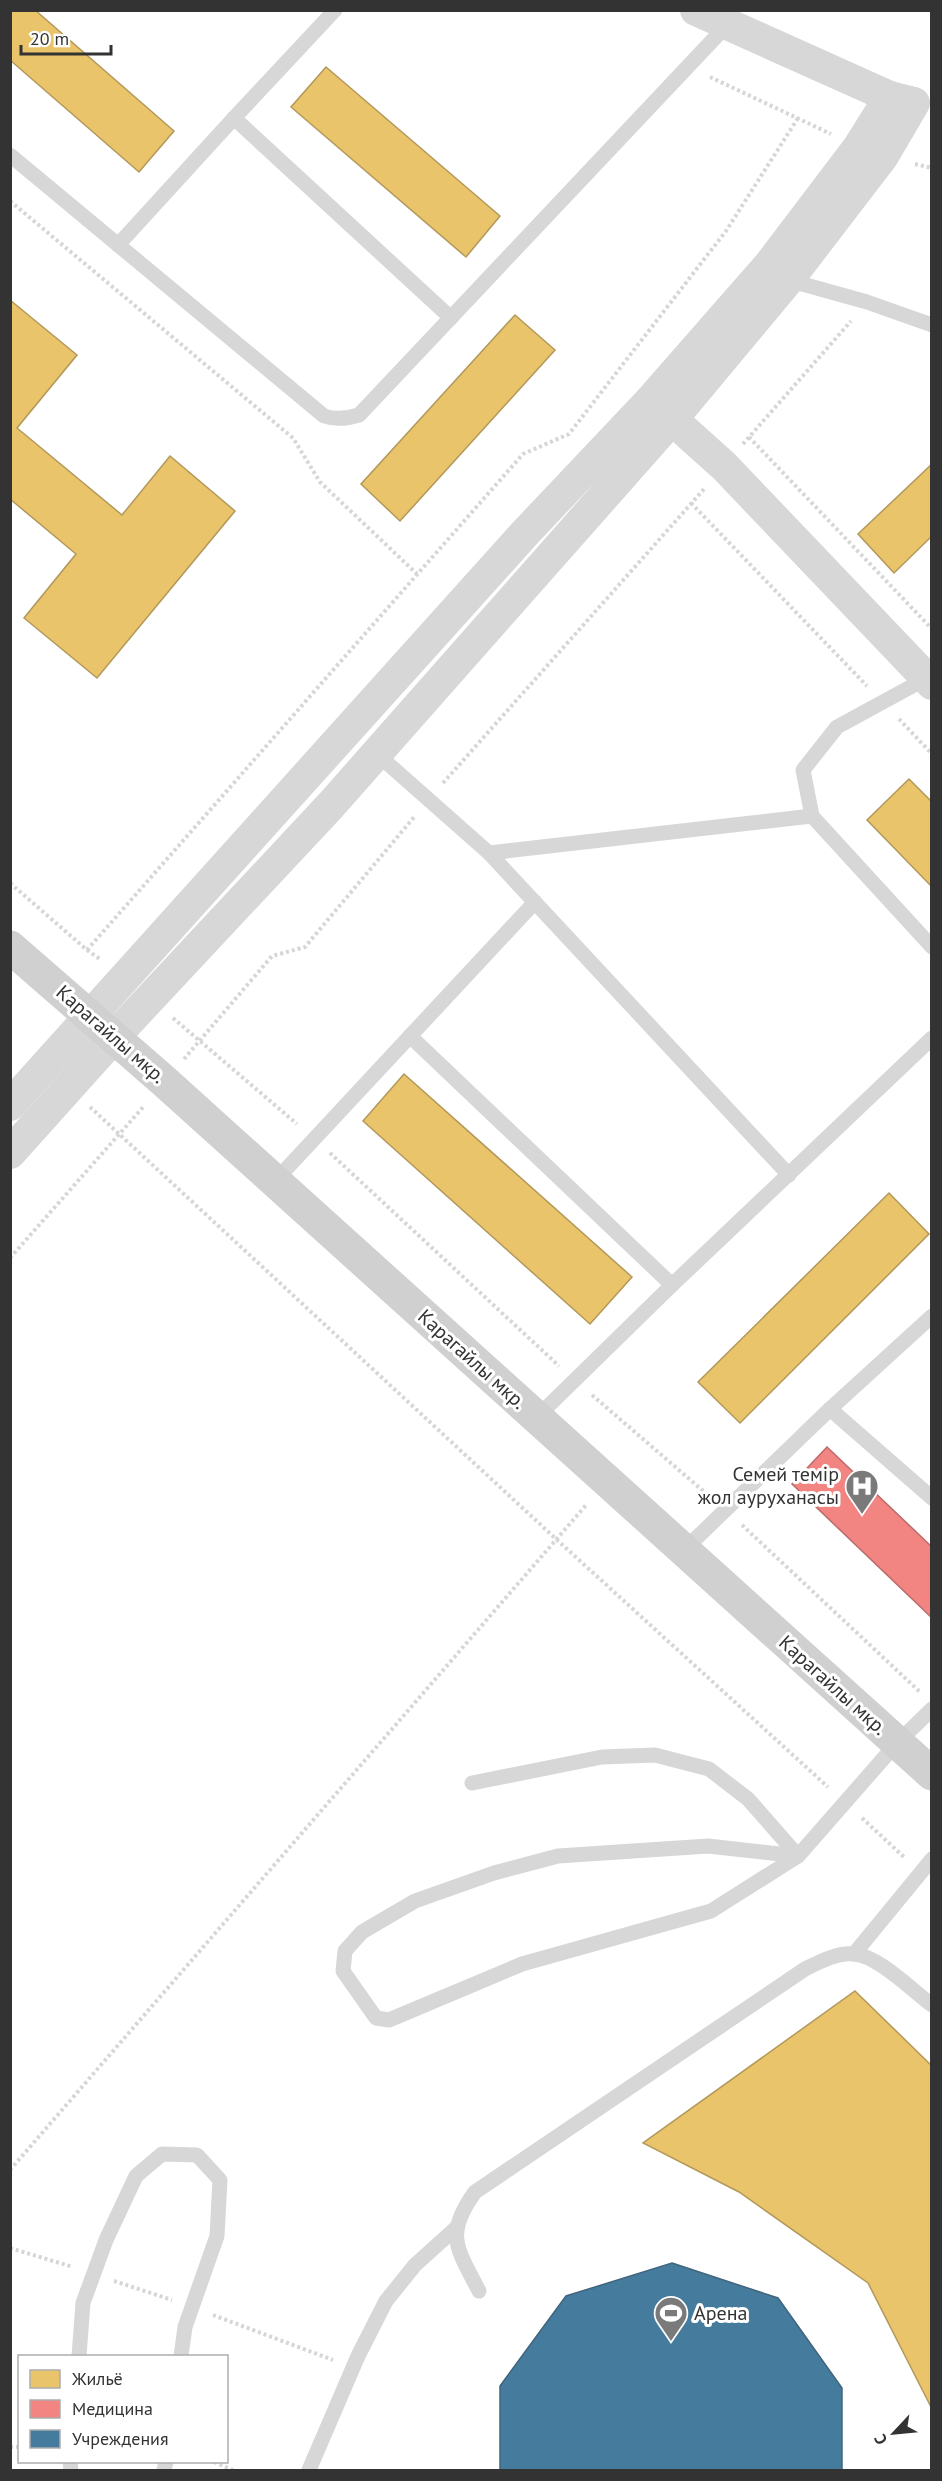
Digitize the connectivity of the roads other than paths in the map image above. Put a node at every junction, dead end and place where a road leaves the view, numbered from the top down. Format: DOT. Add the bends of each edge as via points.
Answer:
graph roads {
  1 [pos="336,10"];
  2 [pos="696,10"];
  3 [pos="728,24"];
  4 [pos="912,103"];
  5 [pos="234,118"];
  6 [pos="10,155"];
  7 [pos="118,245"];
  8 [pos="788,280"];
  9 [pos="451,318"];
  10 [pos="932,325"];
  11 [pos="662,409"];
  12 [pos="929,681"];
  13 [pos="377,754"];
  14 [pos="812,816"];
  15 [pos="489,853"];
  16 [pos="535,902"];
  17 [pos="10,947"];
  18 [pos="932,947"];
  19 [pos="102,1027"];
  20 [pos="410,1036"];
  21 [pos="932,1038"];
  22 [pos="10,1105"];
  23 [pos="10,1153"];
  24 [pos="789,1175"];
  25 [pos="275,1180"];
  26 [pos="672,1285"];
  27 [pos="932,1316"];
  28 [pos="830,1409"];
  29 [pos="537,1417"];
  30 [pos="932,1498"];
  31 [pos="684,1550"];
  32 [pos="932,1709"];
  33 [pos="897,1743"];
  34 [pos="932,1774"];
  35 [pos="472,1784"];
  36 [pos="798,1856"];
  37 [pos="932,1859"];
  38 [pos="854,1954"];
  39 [pos="932,2005"];
  40 [pos="456,2228"];
  41 [pos="479,2291"];
  42 [pos="79,2355"];
  43 [pos="181,2355"];
  44 [pos="309,2470"];
  1 -- 5 [label="lane"];
  2 -- 3 [label="street"];
  3 -- 4 [label="street"];
  3 -- 9 [label="lane"];
  4 -- 8 [label="street" via="883,156"];
  4 -- 11 [label="street" via="858,148"];
  5 -- 7 [label="lane"];
  5 -- 9 [label="lane"];
  6 -- 7 [label="lane"];
  7 -- 9 [label="lane" via="324,416 334,420 359,415"];
  8 -- 10 [label="lane"];
  8 -- 11 [label="street"];
  11 -- 12 [label="street" via="724,466"];
  11 -- 13 [label="street"];
  11 -- 19 [label="street" via="526,532"];
  12 -- 14 [label="lane" via="837,727 803,770"];
  13 -- 15 [label="lane"];
  13 -- 19 [label="street"];
  14 -- 15 [label="lane"];
  14 -- 18 [label="lane"];
  15 -- 16 [label="lane"];
  16 -- 20 [label="lane"];
  16 -- 24 [label="lane"];
  17 -- 19 [label="street, Карагайлы мкр."];
  19 -- 22 [label="street"];
  19 -- 23 [label="street" via="69,1088"];
  19 -- 25 [label="street, Карагайлы мкр."];
  20 -- 25 [label="lane"];
  20 -- 26 [label="lane"];
  21 -- 24 [label="lane"];
  24 -- 26 [label="lane"];
  25 -- 29 [label="street, Карагайлы мкр."];
  26 -- 29 [label="lane"];
  27 -- 28 [label="lane"];
  28 -- 30 [label="lane"];
  28 -- 31 [label="lane"];
  29 -- 31 [label="street, Карагайлы мкр."];
  31 -- 33 [label="street, Карагайлы мкр."];
  32 -- 33 [label="lane"];
  33 -- 34 [label="street, Карагайлы мкр."];
  33 -- 36 [label="lane"];
  35 -- 36 [label="lane" via="602,1757 655,1755 709,1769 748,1799"];
  36 -- 36 [label="lane" via="711,1911 522,1964 389,2020 376,2018 343,1971 345,1951 362,1932 415,1901 558,1856 708,1846"];
  37 -- 38 [label="lane"];
  38 -- 39 [label="lane" via="873,1961"];
  38 -- 40 [label="lane" via="828,1958 805,1969 476,2192 462,2211"];
  40 -- 41 [label="lane" via="456,2242"];
  40 -- 44 [label="lane" via="415,2265 386,2301"];
  42 -- 43 [label="lane" via="83,2303 106,2240 136,2176 162,2154 197,2155 220,2180 217,2236 185,2326"];
}
